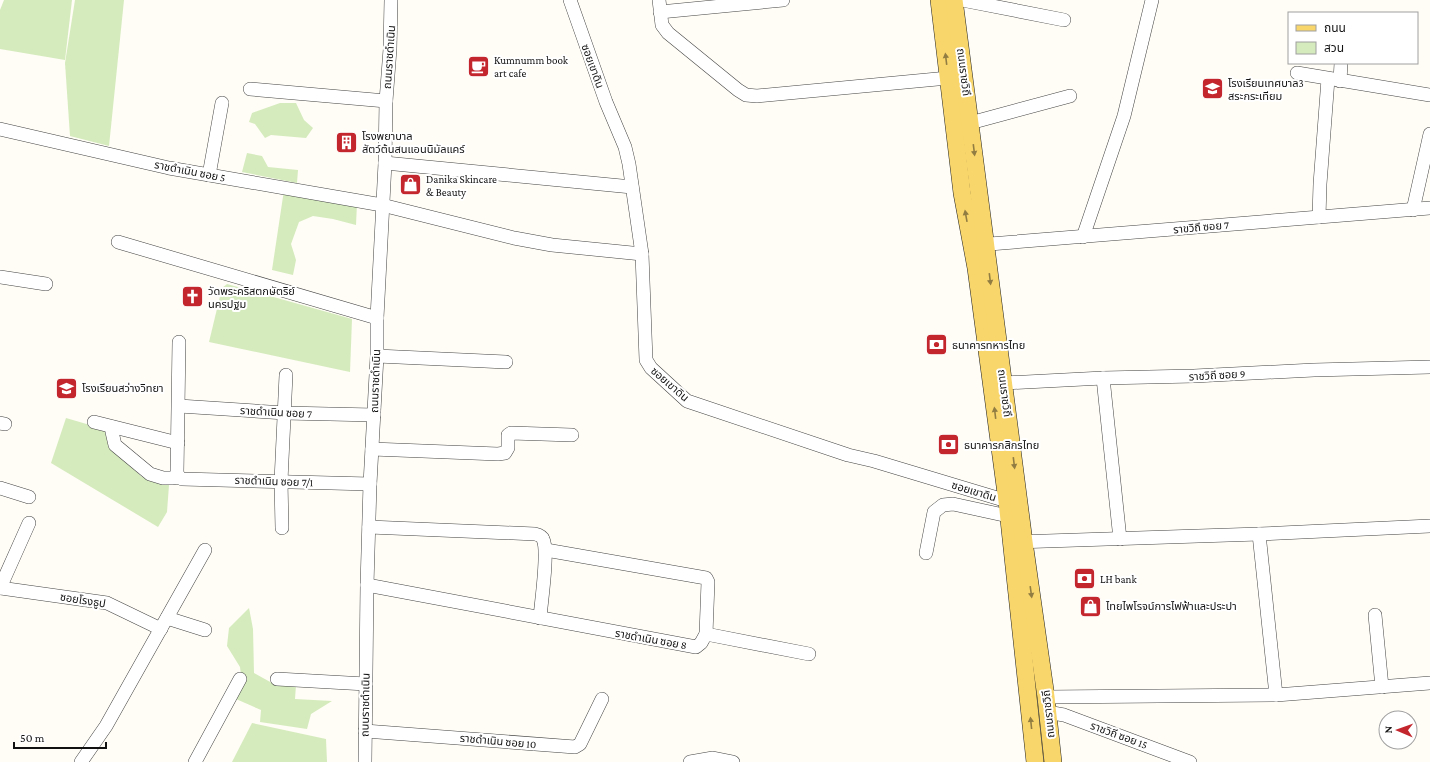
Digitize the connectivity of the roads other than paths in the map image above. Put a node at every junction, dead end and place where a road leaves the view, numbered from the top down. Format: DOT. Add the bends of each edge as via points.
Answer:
graph roads {
  1 [pos="391,0"];
  2 [pos="570,0"];
  3 [pos="783,0"];
  4 [pos="939,0"];
  5 [pos="954,0"];
  6 [pos="962,0"];
  7 [pos="1152,0"];
  8 [pos="659,6"];
  9 [pos="1064,20"];
  10 [pos="1341,64"];
  11 [pos="1297,73"];
  12 [pos="948,78"];
  13 [pos="1334,80"];
  14 [pos="250,89"];
  15 [pos="1430,95"];
  16 [pos="1070,96"];
  17 [pos="386,102"];
  18 [pos="222,104"];
  19 [pos="970,123"];
  20 [pos="0,129"];
  21 [pos="1430,134"];
  22 [pos="385,163"];
  23 [pos="209,175"];
  24 [pos="632,187"];
  25 [pos="382,205"];
  26 [pos="1430,208"];
  27 [pos="1414,210"];
  28 [pos="1319,217"];
  29 [pos="1083,237"];
  30 [pos="118,242"];
  31 [pos="979,245"];
  32 [pos="642,254"];
  33 [pos="0,276"];
  34 [pos="46,284"];
  35 [pos="377,318"];
  36 [pos="179,342"];
  37 [pos="377,356"];
  38 [pos="506,362"];
  39 [pos="1430,367"];
  40 [pos="286,375"];
  41 [pos="1103,378"];
  42 [pos="1004,383"];
  43 [pos="179,406"];
  44 [pos="285,413"];
  45 [pos="374,415"];
  46 [pos="94,422"];
  47 [pos="112,426"];
  48 [pos="572,435"];
  49 [pos="178,442"];
  50 [pos="372,449"];
  51 [pos="179,477"];
  52 [pos="281,481"];
  53 [pos="370,484"];
  54 [pos="0,488"];
  55 [pos="29,497"];
  56 [pos="1008,508"];
  57 [pos="29,523"];
  58 [pos="1430,526"];
  59 [pos="369,527"];
  60 [pos="282,528"];
  61 [pos="1259,534"];
  62 [pos="1120,539"];
  63 [pos="1018,542"];
  64 [pos="205,550"];
  65 [pos="546,550"];
  66 [pos="926,554"];
  67 [pos="367,585"];
  68 [pos="0,588"];
  69 [pos="1375,615"];
  70 [pos="540,618"];
  71 [pos="164,623"];
  72 [pos="205,630"];
  73 [pos="706,634"];
  74 [pos="809,654"];
  75 [pos="240,679"];
  76 [pos="276,680"];
  77 [pos="1430,683"];
  78 [pos="366,684"];
  79 [pos="1382,687"];
  80 [pos="1276,695"];
  81 [pos="602,699"];
  82 [pos="1046,704"];
  83 [pos="365,730"];
  84 [pos="81,762"];
  85 [pos="195,762"];
  86 [pos="365,762"];
  87 [pos="690,762"];
  88 [pos="733,762"];
  89 [pos="1035,762"];
  90 [pos="1053,762"];
  91 [pos="1190,762"];
  1 -- 17 [label="street, ถนนราชดำเนิน"];
  2 -- 24 [label="street, ซอยเขาดิน" via="625,148"];
  3 -- 8 [label="street"];
  12 -- 4 [label="main road, ถนนราชวิถี, one-way"];
  5 -- 19 [label="main road, ถนนราชวิถี"];
  6 -- 9 [label="street"];
  7 -- 29 [label="street" via="1124,116"];
  8 -- 12 [label="street" via="662,25 668,33 746,95"];
  10 -- 13 [label="street"];
  11 -- 13 [label="street"];
  31 -- 12 [label="main road, ถนนราชวิถี, one-way" via="962,193"];
  13 -- 15 [label="street"];
  13 -- 28 [label="street" via="1320,184"];
  14 -- 17 [label="street"];
  16 -- 19 [label="street"];
  17 -- 22 [label="street, ถนนราชดำเนิน"];
  18 -- 23 [label="street"];
  19 -- 31 [label="main road, ถนนราชวิถี, one-way"];
  20 -- 23 [label="street, ราชดำเนิน ซอย 5"];
  21 -- 27 [label="street"];
  22 -- 24 [label="street"];
  22 -- 25 [label="street, ถนนราชดำเนิน"];
  23 -- 25 [label="street, ราชดำเนิน ซอย 5"];
  24 -- 32 [label="street, ซอยเขาดิน"];
  25 -- 32 [label="street, ราชดำเนิน ซอย 5" via="514,238 552,245"];
  25 -- 35 [label="street, ถนนราชดำเนิน"];
  26 -- 27 [label="street, ราขวิถี ซอย 7"];
  27 -- 28 [label="street, ราขวิถี ซอย 7"];
  28 -- 29 [label="street, ราขวิถี ซอย 7"];
  29 -- 31 [label="street, ราขวิถี ซอย 7"];
  30 -- 35 [label="street"];
  31 -- 42 [label="main road, ถนนราชวิถี, one-way"];
  56 -- 31 [label="main road, ถนนราชวิถี, one-way" via="976,268"];
  32 -- 56 [label="street, ซอยเขาดิน" via="646,360 651,368 687,401 848,455 874,461"];
  33 -- 34 [label="street"];
  35 -- 37 [label="street, ถนนราชดำเนิน"];
  36 -- 43 [label="street"];
  37 -- 38 [label="street"];
  37 -- 45 [label="street, ถนนราชดำเนิน"];
  39 -- 41 [label="street, ราชวิถี ซอย 9"];
  40 -- 44 [label="street"];
  41 -- 42 [label="street, ราชวิถี ซอย 9"];
  41 -- 62 [label="street"];
  42 -- 63 [label="main road, ถนนราชวิถี, one-way"];
  43 -- 44 [label="street, ราชดำเนิน ซอย 7"];
  43 -- 49 [label="street"];
  44 -- 45 [label="street, ราชดำเนิน ซอย 7"];
  44 -- 52 [label="street"];
  45 -- 50 [label="street, ถนนราชดำเนิน"];
  46 -- 47 [label="street"];
  47 -- 49 [label="street"];
  47 -- 51 [label="street, ราชดำเนิน ซอย 7/1" via="115,446 150,474 163,478"];
  48 -- 50 [label="street" via="511,432 508,435 508,448 498,454"];
  49 -- 51 [label="street"];
  50 -- 53 [label="street, ถนนราชดำเนิน"];
  51 -- 52 [label="street, ราชดำเนิน ซอย 7/1"];
  52 -- 53 [label="street, ราชดำเนิน ซอย 7/1"];
  52 -- 60 [label="street"];
  53 -- 59 [label="street, ถนนราชดำเนิน"];
  54 -- 55 [label="street"];
  56 -- 63 [label="main road, ถนนราชวิถี"];
  56 -- 66 [label="street" via="943,505 934,512"];
  57 -- 68 [label="street"];
  58 -- 61 [label="street"];
  59 -- 65 [label="street" via="535,534 543,538"];
  59 -- 67 [label="street, ถนนราชดำเนิน"];
  61 -- 62 [label="street"];
  61 -- 80 [label="street"];
  62 -- 63 [label="street"];
  63 -- 82 [label="main road, ถนนราชวิถี, one-way"];
  89 -- 63 [label="main road, ถนนราชวิถี, one-way"];
  64 -- 71 [label="street"];
  65 -- 70 [label="street"];
  65 -- 73 [label="street" via="706,578"];
  67 -- 70 [label="street, ราชดำเนิน ซอย 8"];
  67 -- 78 [label="street, ถนนราชดำเนิน"];
  68 -- 71 [label="street, ซอยโรงธูป" via="107,603"];
  69 -- 79 [label="street"];
  70 -- 73 [label="street, ราชดำเนิน ซอย 8" via="696,647"];
  71 -- 72 [label="street, ซอยโรงธูป"];
  71 -- 84 [label="street" via="106,726"];
  73 -- 74 [label="street"];
  75 -- 85 [label="street"];
  76 -- 78 [label="street"];
  77 -- 79 [label="street"];
  78 -- 83 [label="street, ถนนราชดำเนิน"];
  79 -- 80 [label="street"];
  80 -- 82 [label="street"];
  81 -- 83 [label="street, ราชดำเนิน ซอย 10" via="580,744 575,747"];
  82 -- 90 [label="main road, ถนนราชวิถี"];
  82 -- 91 [label="street, ราชวิถี ซอย 15" via="1064,715"];
  83 -- 86 [label="street, ถนนราชดำเนิน"];
  87 -- 88 [label="street" via="712,758"];
}
